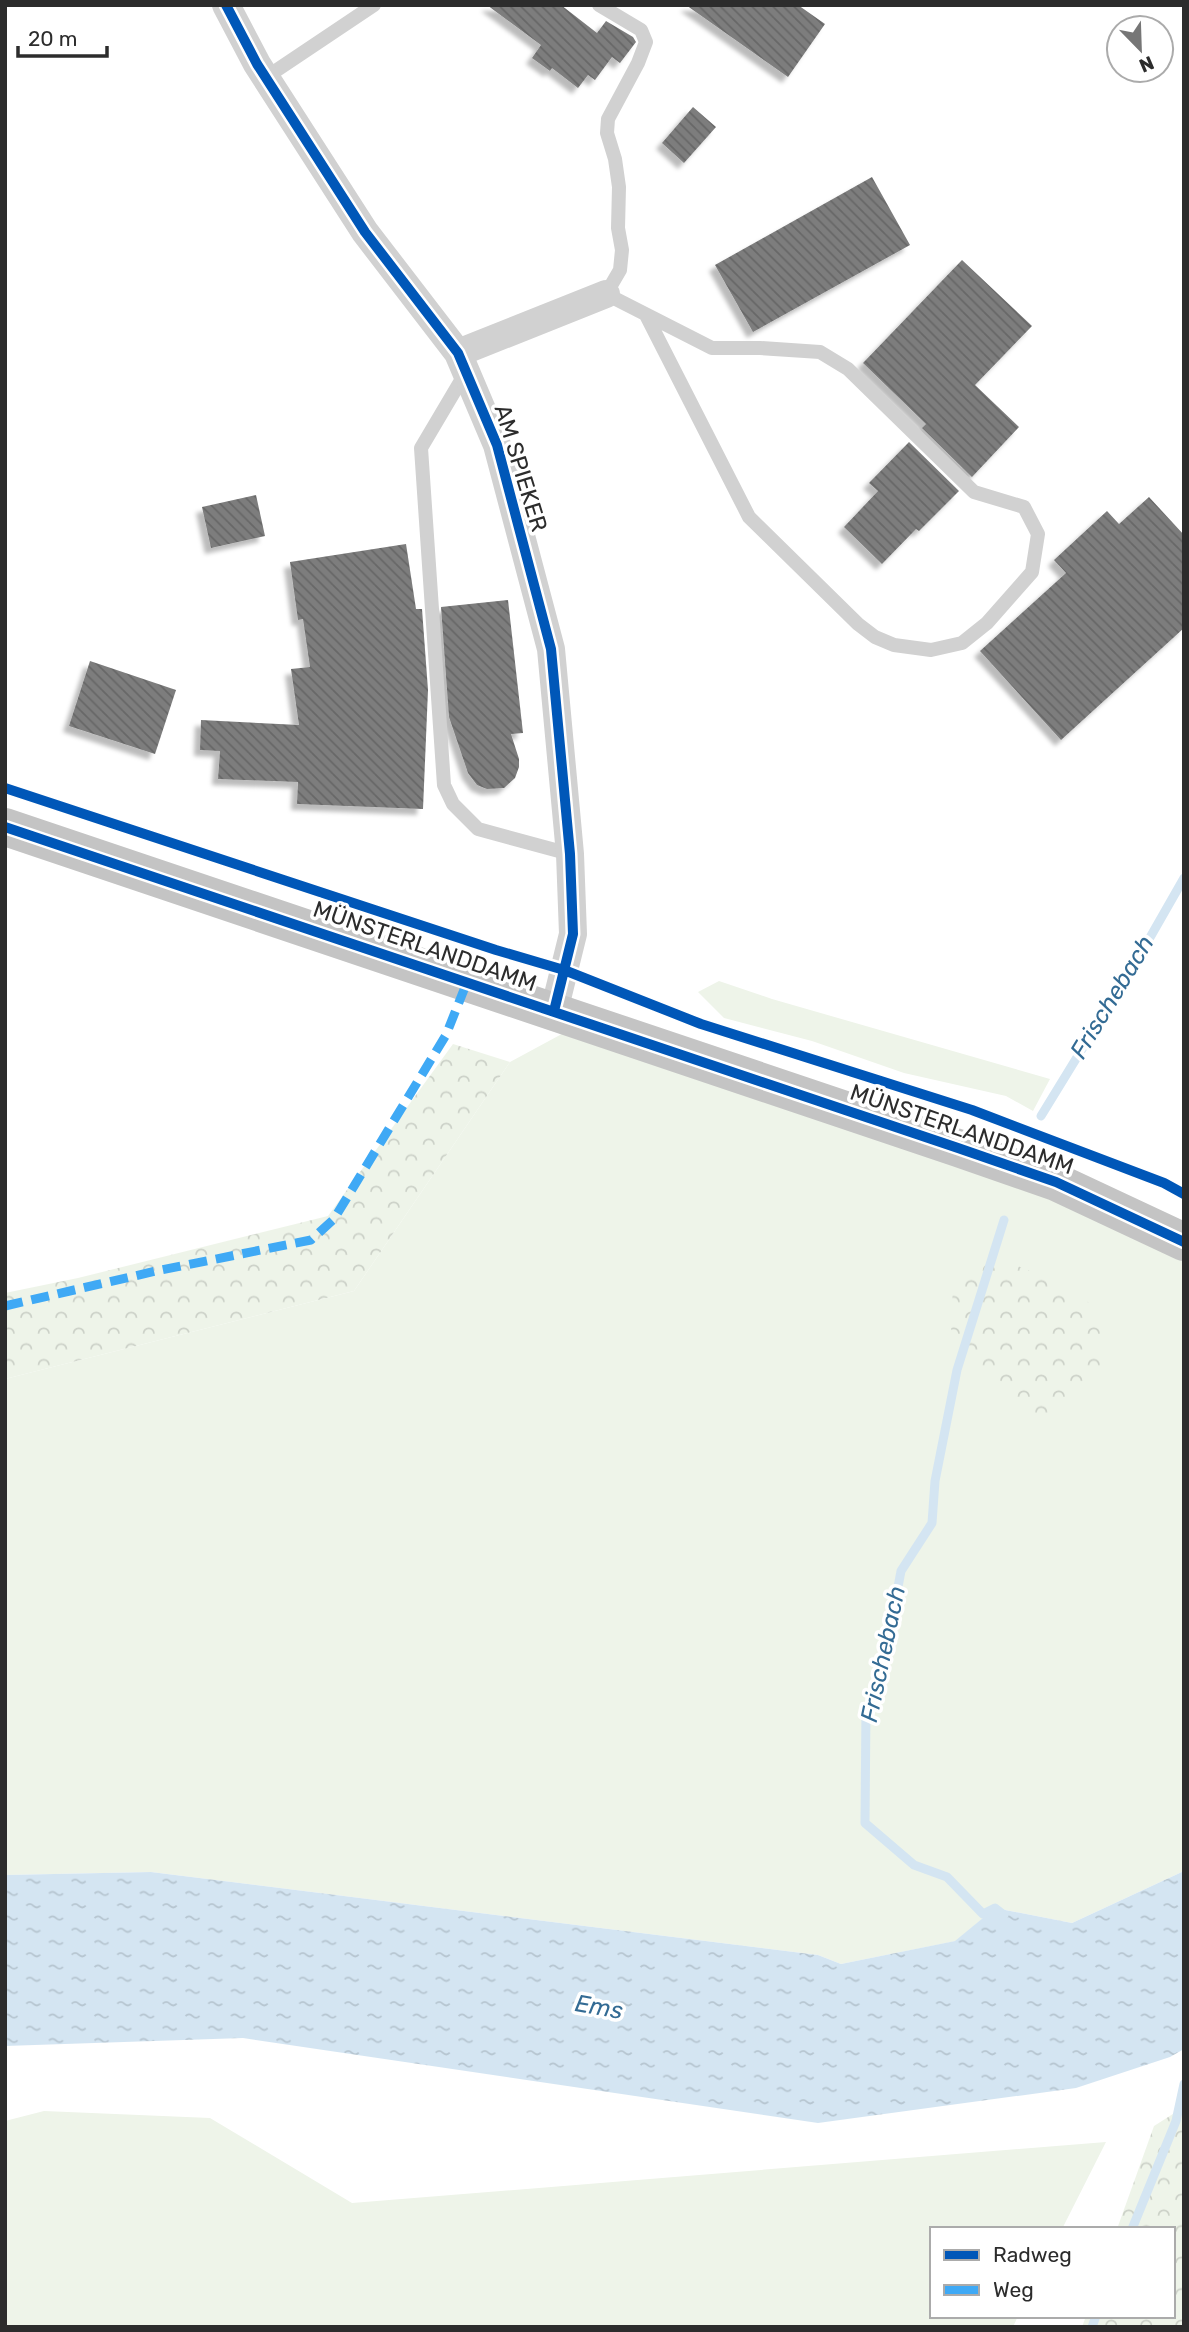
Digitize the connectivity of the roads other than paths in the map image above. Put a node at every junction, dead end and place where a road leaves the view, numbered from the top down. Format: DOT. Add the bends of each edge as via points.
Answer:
graph roads {
  1 [pos="226,5"];
  2 [pos="374,5"];
  3 [pos="599,5"];
  4 [pos="265,78"];
  5 [pos="606,294"];
  6 [pos="646,315"];
  7 [pos="462,363"];
  8 [pos="5,827"];
  9 [pos="570,854"];
  10 [pos="554,1011"];
  11 [pos="1184,1242"];
  1 -- 4 [label="street, AM SPIEKER"];
  2 -- 4 [label="lane"];
  3 -- 5 [label="lane" via="641,30 646,42 608,119 619,187 622,250 620,270"];
  4 -- 7 [label="street, AM SPIEKER" via="365,232"];
  5 -- 6 [label="lane"];
  5 -- 7 [label="street"];
  6 -- 6 [label="lane" via="712,348 820,352 848,369 974,492 1024,507 1038,534 1032,572 987,623 962,643 931,650 875,637 749,517"];
  7 -- 9 [label="street, AM SPIEKER" via="497,445 551,649"];
  7 -- 9 [label="lane" via="421,448 444,785 453,804 478,829"];
  8 -- 10 [label="main road, MÜNSTERLANDDAMM"];
  9 -- 10 [label="street, AM SPIEKER" via="573,934"];
  10 -- 11 [label="main road, MÜNSTERLANDDAMM" via="1056,1182"];
}
